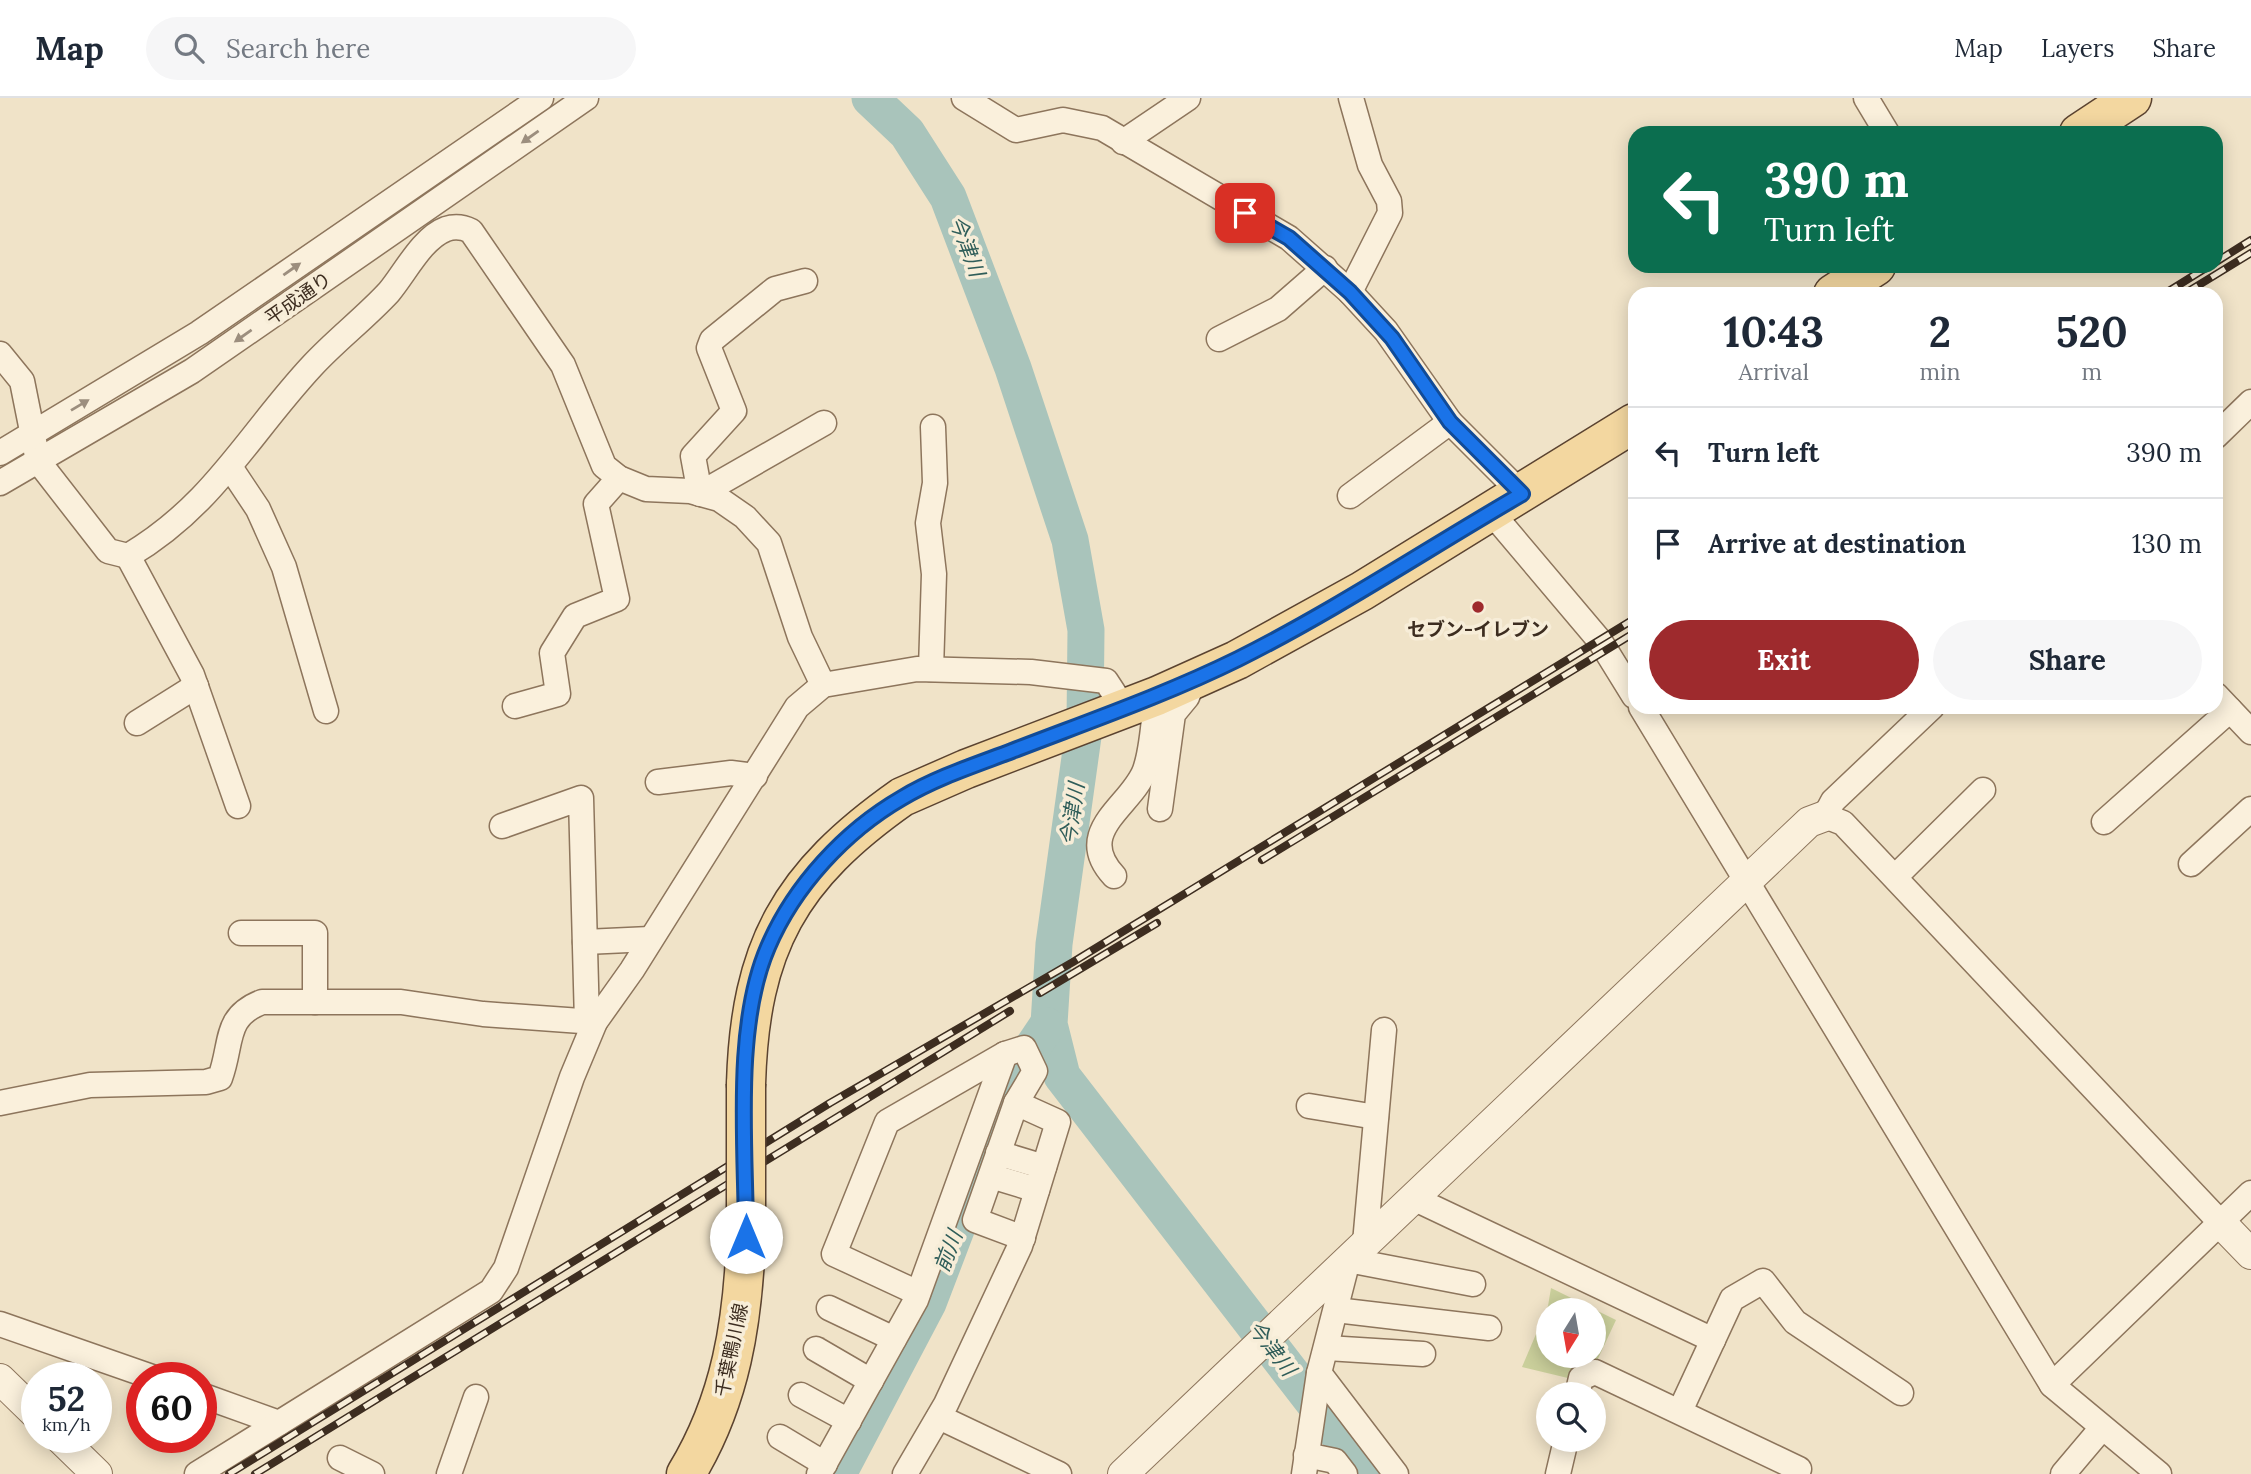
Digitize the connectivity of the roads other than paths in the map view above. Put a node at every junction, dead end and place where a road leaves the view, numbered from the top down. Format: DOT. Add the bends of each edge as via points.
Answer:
graph roads {
  1 [pos="541,98"];
  2 [pos="586,98"];
  3 [pos="964,98"];
  4 [pos="1188,98"];
  5 [pos="1351,98"];
  6 [pos="1866,98"];
  7 [pos="2132,98"];
  8 [pos="1067,109"];
  9 [pos="1883,126"];
  10 [pos="2090,126"];
  11 [pos="1124,142"];
  12 [pos="418,182"];
  13 [pos="434,205"];
  14 [pos="450,229"];
  15 [pos="1325,268"];
  16 [pos="1865,273"];
  17 [pos="805,281"];
  18 [pos="1844,287"];
  19 [pos="1350,292"];
  20 [pos="1219,340"];
  21 [pos="0,354"];
  22 [pos="2251,402"];
  23 [pos="1450,422"];
  24 [pos="824,423"];
  25 [pos="933,427"];
  26 [pos="1628,427"];
  27 [pos="2223,429"];
  28 [pos="33,434"];
  29 [pos="0,453"];
  30 [pos="38,461"];
  31 [pos="230,467"];
  32 [pos="619,478"];
  33 [pos="0,483"];
  34 [pos="700,494"];
  35 [pos="1350,496"];
  36 [pos="1506,503"];
  37 [pos="128,556"];
  38 [pos="931,669"];
  39 [pos="1195,680"];
  40 [pos="824,685"];
  41 [pos="196,686"];
  42 [pos="1628,686"];
  43 [pos="1128,695"];
  44 [pos="2223,702"];
  45 [pos="515,706"];
  46 [pos="326,712"];
  47 [pos="1645,714"];
  48 [pos="1925,714"];
  49 [pos="2211,714"];
  50 [pos="138,723"];
  51 [pos="2251,732"];
  52 [pos="755,776"];
  53 [pos="658,782"];
  54 [pos="1983,790"];
  55 [pos="238,806"];
  56 [pos="1160,809"];
  57 [pos="2251,809"];
  58 [pos="1825,816"];
  59 [pos="2104,822"];
  60 [pos="502,826"];
  61 [pos="2192,864"];
  62 [pos="1114,876"];
  63 [pos="1895,877"];
  64 [pos="1748,880"];
  65 [pos="241,933"];
  66 [pos="650,939"];
  67 [pos="585,942"];
  68 [pos="315,1002"];
  69 [pos="591,1022"];
  70 [pos="1384,1030"];
  71 [pos="1005,1054"];
  72 [pos="0,1103"];
  73 [pos="1016,1103"];
  74 [pos="1309,1106"];
  75 [pos="1376,1117"];
  76 [pos="995,1165"];
  77 [pos="1041,1178"];
  78 [pos="2251,1193"];
  79 [pos="1413,1198"];
  80 [pos="2220,1222"];
  81 [pos="1023,1238"];
  82 [pos="1357,1251"];
  83 [pos="2251,1254"];
  84 [pos="1473,1284"];
  85 [pos="918,1293"];
  86 [pos="829,1308"];
  87 [pos="1336,1310"];
  88 [pos="0,1324"];
  89 [pos="1489,1328"];
  90 [pos="894,1339"];
  91 [pos="1713,1340"];
  92 [pos="1327,1348"];
  93 [pos="816,1349"];
  94 [pos="1423,1354"];
  95 [pos="126,1368"];
  96 [pos="1319,1373"];
  97 [pos="0,1378"];
  98 [pos="871,1381"];
  99 [pos="1580,1382"];
  100 [pos="2052,1385"];
  101 [pos="1901,1393"];
  102 [pos="801,1395"];
  103 [pos="476,1397"];
  104 [pos="21,1399"];
  105 [pos="217,1401"];
  106 [pos="1680,1411"];
  107 [pos="939,1417"];
  108 [pos="849,1421"];
  109 [pos="279,1423"];
  110 [pos="2101,1429"];
  111 [pos="780,1437"];
  112 [pos="1563,1452"];
  113 [pos="76,1453"];
  114 [pos="340,1458"];
  115 [pos="1305,1464"];
  116 [pos="822,1469"];
  117 [pos="97,1474"];
  118 [pos="197,1474"];
  119 [pos="372,1474"];
  120 [pos="449,1474"];
  121 [pos="686,1474"];
  122 [pos="905,1474"];
  123 [pos="1059,1474"];
  124 [pos="1123,1474"];
  125 [pos="1345,1474"];
  126 [pos="1396,1474"];
  127 [pos="1558,1474"];
  128 [pos="1797,1474"];
  129 [pos="2063,1474"];
  130 [pos="2159,1474"];
  1 -- 12 [label="street, 平成通り"];
  2 -- 13 [label="street, 平成通り, one-way"];
  3 -- 8 [label="street" via="1016,130"];
  4 -- 11 [label="street"];
  5 -- 19 [label="street" via="1370,165 1389,201 1390,213"];
  6 -- 9 [label="street"];
  7 -- 10 [label="main road"];
  8 -- 11 [label="street"];
  11 -- 15 [label="street" via="1289,238"];
  12 -- 13 [label="street"];
  28 -- 12 [label="street, 平成通り, one-way" via="199,333"];
  13 -- 14 [label="street"];
  13 -- 30 [label="street, 平成通り, one-way" via="192,371"];
  14 -- 31 [label="street" via="430,241 388,292 312,366"];
  14 -- 32 [label="street" via="471,231 563,365 604,466"];
  15 -- 19 [label="street"];
  15 -- 20 [label="street" via="1278,309"];
  16 -- 18 [label="main road"];
  17 -- 34 [label="street" via="775,289 712,340 709,348 734,411 693,456"];
  19 -- 23 [label="street" via="1392,338"];
  21 -- 28 [label="street" via="22,381"];
  22 -- 27 [label="street"];
  23 -- 35 [label="street"];
  23 -- 36 [label="street"];
  24 -- 34 [label="street"];
  25 -- 38 [label="street" via="935,483 928,523 934,574"];
  26 -- 36 [label="main road, 千葉鴨川線"];
  28 -- 29 [label="street, 平成通り"];
  28 -- 30 [label="street"];
  30 -- 33 [label="street, 平成通り"];
  30 -- 37 [label="street" via="108,551"];
  31 -- 37 [label="street" via="210,492 159,537"];
  31 -- 46 [label="street" via="258,509 284,567"];
  32 -- 34 [label="street" via="646,489"];
  32 -- 45 [label="street" via="596,504 617,599 575,616 552,653 558,694"];
  34 -- 40 [label="street" via="719,499 745,517 769,543 800,637"];
  36 -- 39 [label="main road, 千葉鴨川線" via="1295,630"];
  36 -- 42 [label="street"];
  37 -- 41 [label="street"];
  38 -- 40 [label="street"];
  38 -- 43 [label="street" via="1066,676"];
  39 -- 43 [label="main road, 千葉鴨川線"];
  39 -- 56 [label="street" via="1172,714"];
  40 -- 52 [label="street" via="797,707"];
  41 -- 50 [label="street"];
  41 -- 55 [label="street"];
  43 -- 62 [label="street" via="1145,771 1104,826 1100,852"];
  43 -- 121 [label="main road, 千葉鴨川線, bridge" via="1059,733 902,797 865,824 810,877 786,912 767,948 747,1032 744,1283 732,1364 712,1426"];
  44 -- 51 [label="street"];
  47 -- 64 [label="street"];
  48 -- 58 [label="street" via="1833,801"];
  49 -- 59 [label="street"];
  52 -- 53 [label="street" via="731,773"];
  52 -- 66 [label="street"];
  54 -- 63 [label="street"];
  57 -- 61 [label="street"];
  58 -- 63 [label="street" via="1843,822"];
  58 -- 64 [label="street" via="1809,822"];
  60 -- 67 [label="street" via="581,798"];
  63 -- 80 [label="street"];
  64 -- 79 [label="street"];
  64 -- 100 [label="street"];
  65 -- 68 [label="street" via="315,933"];
  66 -- 67 [label="street"];
  66 -- 69 [label="street"];
  67 -- 69 [label="street"];
  68 -- 69 [label="street" via="401,1002"];
  68 -- 72 [label="street" via="262,1002 243,1009 232,1026 220,1078 90,1085"];
  69 -- 109 [label="street" via="506,1268 491,1291"];
  70 -- 75 [label="street"];
  71 -- 73 [label="street" via="1024,1048 1035,1071"];
  71 -- 85 [label="street"];
  71 -- 85 [label="street" via="887,1122 834,1254"];
  73 -- 76 [label="street"];
  73 -- 77 [label="street" via="1058,1122"];
  74 -- 75 [label="street"];
  75 -- 82 [label="street"];
  76 -- 77 [label="street"];
  76 -- 81 [label="street" via="975,1220"];
  77 -- 81 [label="street"];
  78 -- 80 [label="street"];
  79 -- 82 [label="street"];
  79 -- 91 [label="street"];
  80 -- 83 [label="street"];
  80 -- 100 [label="street"];
  81 -- 107 [label="street"];
  82 -- 84 [label="street"];
  82 -- 87 [label="street"];
  82 -- 124 [label="street"];
  85 -- 90 [label="street"];
  86 -- 90 [label="street"];
  87 -- 89 [label="street"];
  87 -- 92 [label="street"];
  88 -- 95 [label="street"];
  90 -- 98 [label="street"];
  91 -- 101 [label="street" via="1732,1299 1763,1281 1795,1322"];
  91 -- 106 [label="street"];
  92 -- 94 [label="street"];
  92 -- 96 [label="street"];
  93 -- 98 [label="street"];
  96 -- 115 [label="street"];
  96 -- 126 [label="street"];
  97 -- 104 [label="street"];
  98 -- 108 [label="street"];
  99 -- 106 [label="street" via="1595,1372"];
  100 -- 110 [label="street"];
  102 -- 108 [label="street"];
  103 -- 120 [label="street"];
  105 -- 109 [label="street"];
  106 -- 128 [label="street" via="1799,1469"];
  107 -- 122 [label="street"];
  107 -- 123 [label="street"];
  108 -- 116 [label="street"];
  109 -- 118 [label="street"];
  110 -- 129 [label="street"];
  110 -- 130 [label="street"];
  111 -- 116 [label="street"];
  112 -- 127 [label="street"];
  113 -- 117 [label="street"];
  114 -- 119 [label="street"];
  115 -- 125 [label="street" via="1335,1461"];
}
